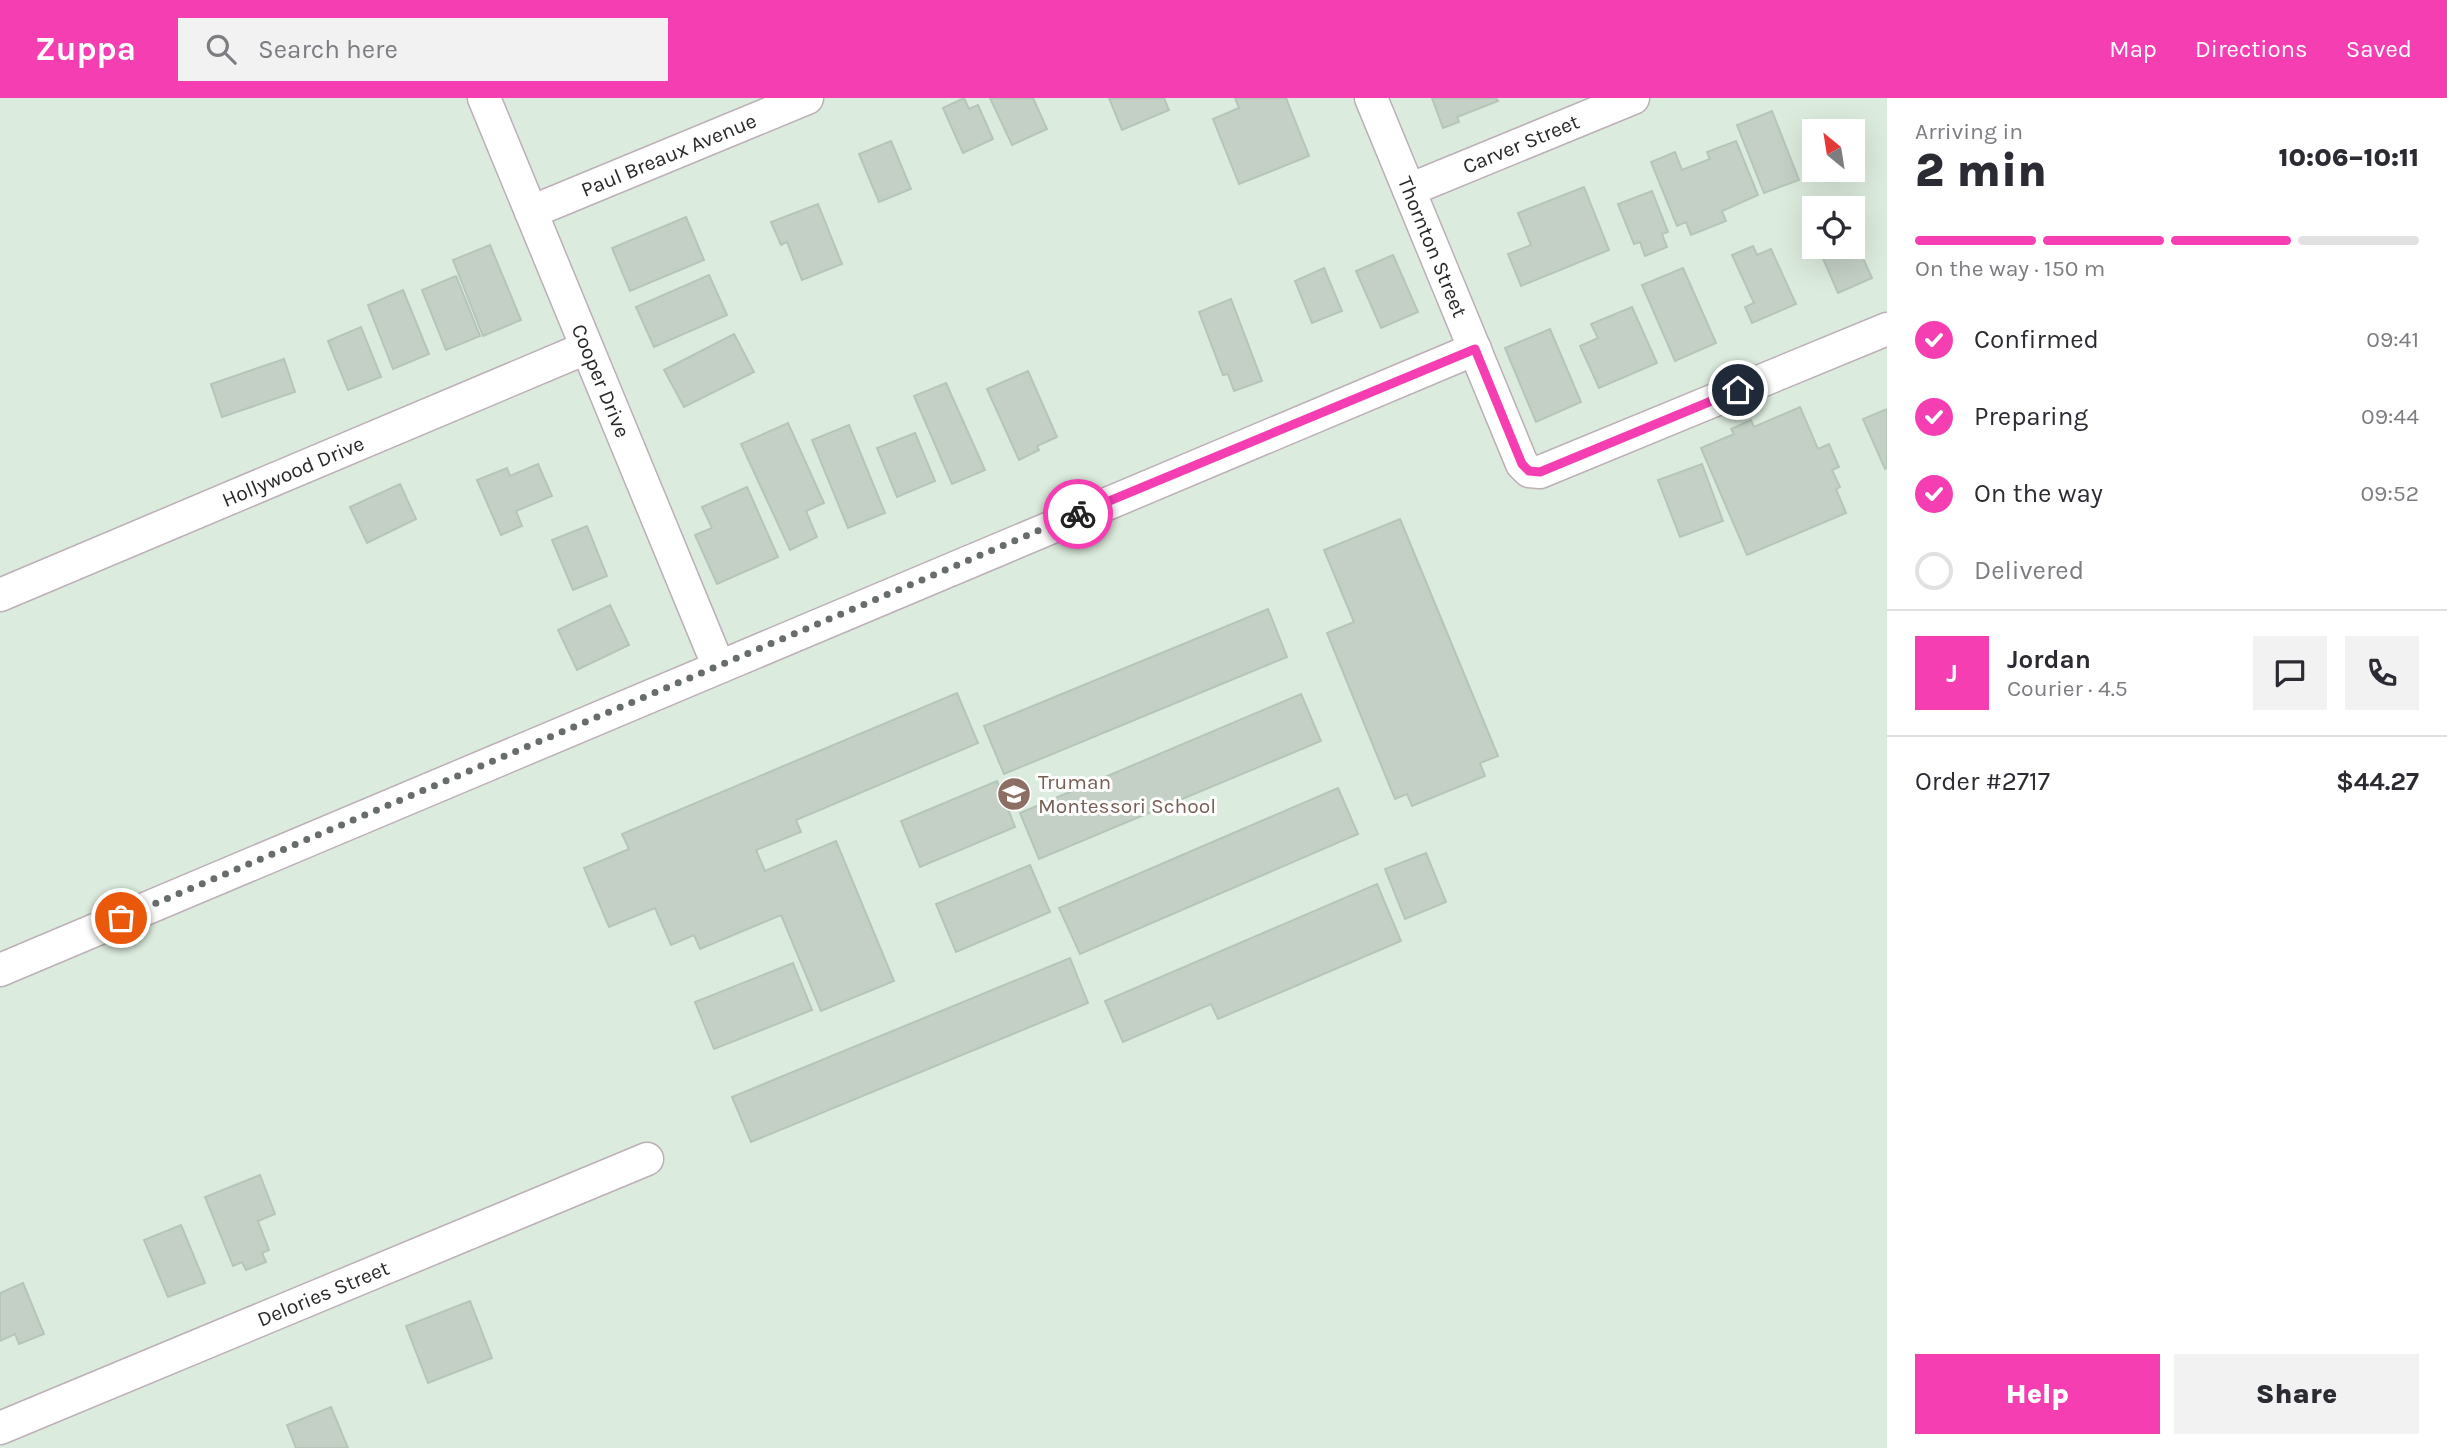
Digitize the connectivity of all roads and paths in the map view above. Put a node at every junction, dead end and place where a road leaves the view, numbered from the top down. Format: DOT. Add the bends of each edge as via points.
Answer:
graph roads {
  1 [pos="484,98"];
  2 [pos="807,98"];
  3 [pos="1371,98"];
  4 [pos="1633,98"];
  5 [pos="1409,190"];
  6 [pos="531,212"];
  7 [pos="1887,329"];
  8 [pos="586,348"];
  9 [pos="1475,349"];
  10 [pos="0,595"];
  11 [pos="718,665"];
  12 [pos="0,970"];
  13 [pos="647,1159"];
  14 [pos="0,1429"];
  1 -- 6 [label="street, Cooper Drive"];
  2 -- 6 [label="street, Paul Breaux Avenue"];
  3 -- 5 [label="street, Thornton Street"];
  4 -- 5 [label="street, Carver Street"];
  5 -- 9 [label="street, Thornton Street"];
  6 -- 8 [label="street, Cooper Drive"];
  7 -- 9 [label="street, Thornton Street" via="1540,472 1529,471 1522,464"];
  8 -- 10 [label="street, Hollywood Drive"];
  8 -- 11 [label="street, Cooper Drive"];
  9 -- 11 [label="street"];
  11 -- 12 [label="street"];
  13 -- 14 [label="street, Delories Street"];
}
